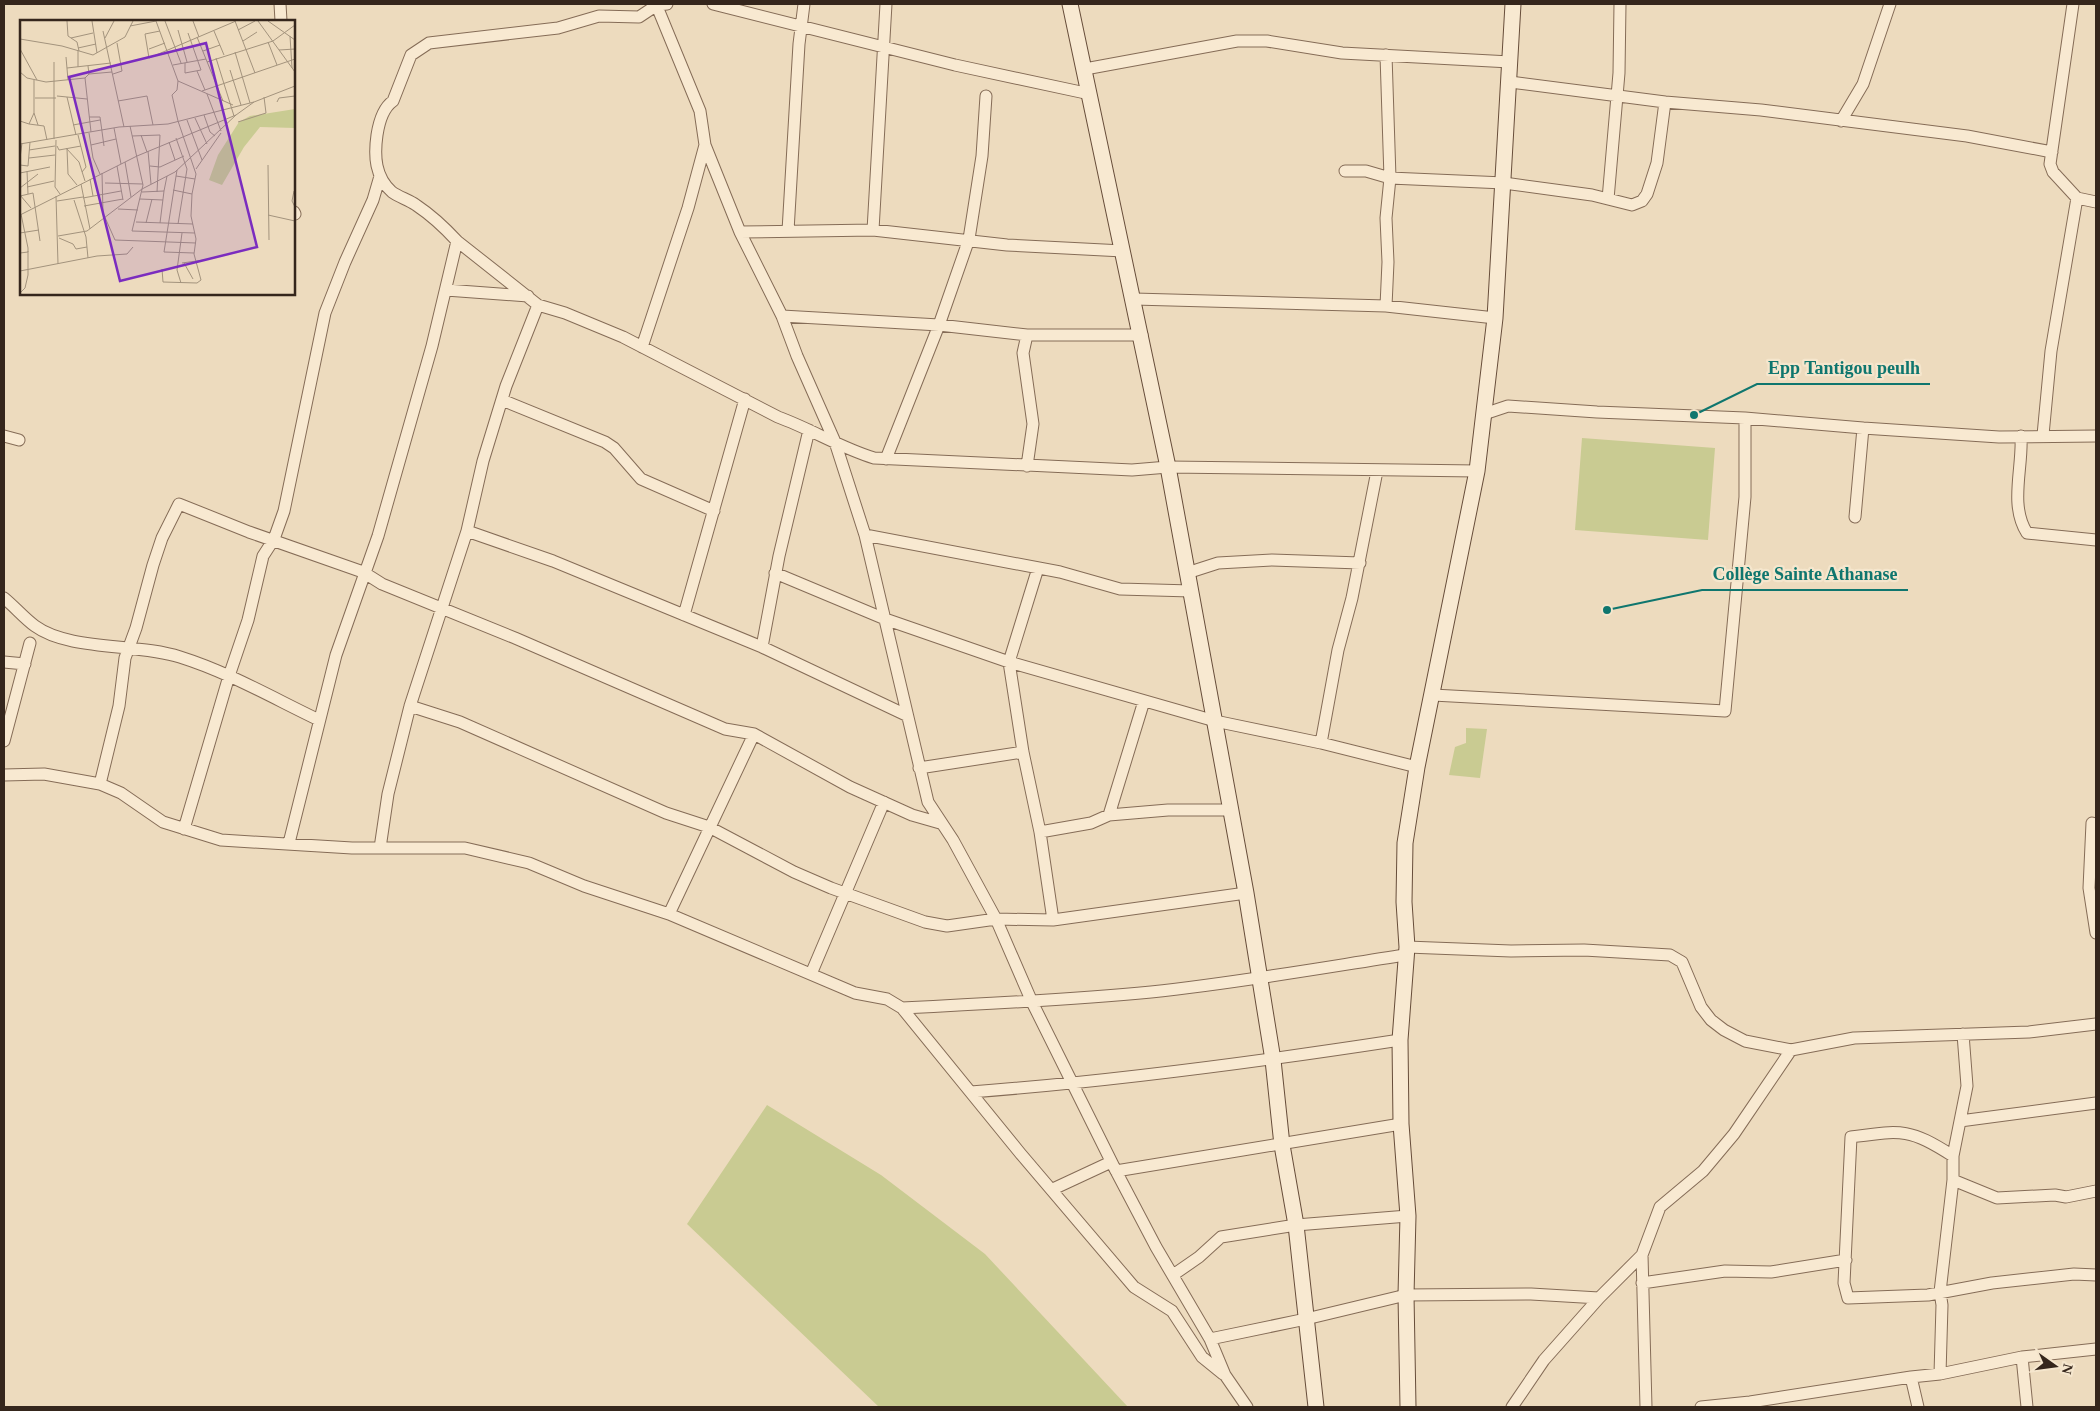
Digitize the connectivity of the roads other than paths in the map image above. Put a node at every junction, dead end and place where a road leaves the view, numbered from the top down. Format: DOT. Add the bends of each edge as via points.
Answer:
graph roads {
  1 [pos="280,4"];
  2 [pos="660,4"];
  3 [pos="713,4"];
  4 [pos="804,4"];
  5 [pos="886,4"];
  6 [pos="1070,4"];
  7 [pos="1513,4"];
  8 [pos="1620,4"];
  9 [pos="1890,4"];
  10 [pos="2074,4"];
  11 [pos="281,20"];
  12 [pos="802,26"];
  13 [pos="883,48"];
  14 [pos="1386,55"];
  15 [pos="1510,62"];
  16 [pos="1085,70"];
  17 [pos="1510,82"];
  18 [pos="1090,94"];
  19 [pos="1617,95"];
  20 [pos="986,96"];
  21 [pos="1665,102"];
  22 [pos="1841,121"];
  23 [pos="705,145"];
  24 [pos="2052,152"];
  25 [pos="1345,170"];
  26 [pos="380,176"];
  27 [pos="1390,178"];
  28 [pos="1504,183"];
  29 [pos="392,192"];
  30 [pos="2077,198"];
  31 [pos="1608,199"];
  32 [pos="373,200"];
  33 [pos="2096,202"];
  34 [pos="788,230"];
  35 [pos="873,230"];
  36 [pos="740,232"];
  37 [pos="969,239"];
  38 [pos="457,241"];
  39 [pos="1123,251"];
  40 [pos="446,290"];
  41 [pos="528,296"];
  42 [pos="1134,299"];
  43 [pos="538,305"];
  44 [pos="1386,306"];
  45 [pos="782,316"];
  46 [pos="1495,318"];
  47 [pos="939,325"];
  48 [pos="1027,334"];
  49 [pos="1142,335"];
  50 [pos="642,347"];
  51 [pos="745,399"];
  52 [pos="502,400"];
  53 [pos="1484,414"];
  54 [pos="1745,418"];
  55 [pos="1863,428"];
  56 [pos="809,430"];
  57 [pos="2043,435"];
  58 [pos="4,436"];
  59 [pos="2021,436"];
  60 [pos="2096,436"];
  61 [pos="19,440"];
  62 [pos="835,442"];
  63 [pos="886,459"];
  64 [pos="1027,466"];
  65 [pos="1168,467"];
  66 [pos="1376,471"];
  67 [pos="1477,471"];
  68 [pos="714,511"];
  69 [pos="1855,517"];
  70 [pos="467,532"];
  71 [pos="865,535"];
  72 [pos="274,539"];
  73 [pos="2096,540"];
  74 [pos="1360,563"];
  75 [pos="1038,568"];
  76 [pos="363,572"];
  77 [pos="776,573"];
  78 [pos="1187,573"];
  79 [pos="1191,591"];
  80 [pos="4,598"];
  81 [pos="444,608"];
  82 [pos="684,615"];
  83 [pos="885,619"];
  84 [pos="30,643"];
  85 [pos="130,646"];
  86 [pos="762,647"];
  87 [pos="4,662"];
  88 [pos="1009,662"];
  89 [pos="25,664"];
  90 [pos="229,676"];
  91 [pos="1433,695"];
  92 [pos="1144,702"];
  93 [pos="410,706"];
  94 [pos="906,715"];
  95 [pos="319,720"];
  96 [pos="1215,722"];
  97 [pos="754,734"];
  98 [pos="4,741"];
  99 [pos="1321,743"];
  100 [pos="1023,752"];
  101 [pos="919,768"];
  102 [pos="1417,768"];
  103 [pos="4,775"];
  104 [pos="100,784"];
  105 [pos="884,802"];
  106 [pos="1230,810"];
  107 [pos="1109,815"];
  108 [pos="940,823"];
  109 [pos="2094,823"];
  110 [pos="709,827"];
  111 [pos="184,829"];
  112 [pos="1040,832"];
  113 [pos="289,843"];
  114 [pos="380,848"];
  115 [pos="1246,893"];
  116 [pos="845,894"];
  117 [pos="669,914"];
  118 [pos="996,919"];
  119 [pos="1053,920"];
  120 [pos="2096,933"];
  121 [pos="1406,951"];
  122 [pos="811,974"];
  123 [pos="1260,978"];
  124 [pos="1032,1002"];
  125 [pos="902,1008"];
  126 [pos="2096,1024"];
  127 [pos="1963,1034"];
  128 [pos="1400,1040"];
  129 [pos="1791,1050"];
  130 [pos="1272,1060"];
  131 [pos="1073,1084"];
  132 [pos="972,1092"];
  133 [pos="2096,1103"];
  134 [pos="1960,1121"];
  135 [pos="1401,1124"];
  136 [pos="1282,1145"];
  137 [pos="1953,1156"];
  138 [pos="1114,1166"];
  139 [pos="1954,1180"];
  140 [pos="1053,1189"];
  141 [pos="2096,1191"];
  142 [pos="1408,1216"];
  143 [pos="1296,1225"];
  144 [pos="1642,1255"];
  145 [pos="1846,1260"];
  146 [pos="2096,1275"];
  147 [pos="1173,1276"];
  148 [pos="1642,1283"];
  149 [pos="1940,1292"];
  150 [pos="1406,1296"];
  151 [pos="1599,1298"];
  152 [pos="1306,1319"];
  153 [pos="1210,1339"];
  154 [pos="2096,1349"];
  155 [pos="2022,1358"];
  156 [pos="1940,1374"];
  157 [pos="1225,1375"];
  158 [pos="1911,1376"];
  159 [pos="1247,1407"];
  160 [pos="1316,1407"];
  161 [pos="1408,1407"];
  162 [pos="1512,1407"];
  163 [pos="1646,1407"];
  164 [pos="1701,1407"];
  165 [pos="1918,1407"];
  166 [pos="2026,1407"];
  1 -- 11 [label="street"];
  2 -- 23 [label="street" via="700,111"];
  2 -- 26 [label="street" via="639,17 599,16 558,28 429,43 411,55 394,101 387,106 378,126 374,152"];
  3 -- 12 [label="street"];
  4 -- 12 [label="street"];
  5 -- 13 [label="street"];
  6 -- 16 [label="street"];
  7 -- 15 [label="street"];
  8 -- 19 [label="street"];
  9 -- 22 [label="street" via="1863,84"];
  10 -- 24 [label="street"];
  12 -- 13 [label="street"];
  12 -- 34 [label="street"];
  13 -- 18 [label="street"];
  13 -- 35 [label="street"];
  14 -- 15 [label="street"];
  14 -- 16 [label="street" via="1246,41"];
  14 -- 27 [label="street"];
  15 -- 17 [label="street"];
  16 -- 18 [label="street"];
  17 -- 19 [label="street"];
  17 -- 28 [label="street"];
  18 -- 39 [label="street"];
  19 -- 21 [label="street"];
  19 -- 31 [label="street"];
  20 -- 37 [label="street" via="982,156"];
  21 -- 22 [label="street"];
  21 -- 31 [label="street" via="1657,163 1647,194 1642,201 1632,205"];
  22 -- 24 [label="street" via="1967,136"];
  23 -- 36 [label="street"];
  23 -- 50 [label="street" via="688,208"];
  24 -- 30 [label="street" via="2050,164 2053,172"];
  25 -- 27 [label="street" via="1366,171"];
  26 -- 29 [label="street"];
  26 -- 32 [label="street"];
  27 -- 28 [label="street"];
  27 -- 44 [label="street" via="1386,218"];
  28 -- 31 [label="street"];
  28 -- 46 [label="street"];
  29 -- 32 [label="street"];
  29 -- 38 [label="street" via="417,206"];
  30 -- 33 [label="street"];
  30 -- 57 [label="street" via="2052,342"];
  32 -- 72 [label="street" via="326,313 284,512"];
  34 -- 35 [label="street"];
  34 -- 36 [label="street"];
  35 -- 37 [label="street"];
  36 -- 45 [label="street"];
  37 -- 39 [label="street" via="1007,245"];
  37 -- 47 [label="street"];
  38 -- 40 [label="street"];
  38 -- 41 [label="street"];
  39 -- 42 [label="street"];
  40 -- 41 [label="street"];
  40 -- 76 [label="street" via="378,536"];
  41 -- 43 [label="street"];
  42 -- 44 [label="street"];
  42 -- 49 [label="street"];
  43 -- 50 [label="street" via="565,313"];
  43 -- 52 [label="street"];
  44 -- 46 [label="street"];
  45 -- 47 [label="street"];
  45 -- 62 [label="street"];
  46 -- 53 [label="street"];
  47 -- 48 [label="street"];
  47 -- 63 [label="street"];
  48 -- 49 [label="street"];
  48 -- 64 [label="street" via="1022,353 1034,424"];
  49 -- 65 [label="street"];
  50 -- 51 [label="street"];
  51 -- 56 [label="street"];
  51 -- 68 [label="street"];
  52 -- 68 [label="street" via="605,442 641,479"];
  52 -- 70 [label="street" via="482,461"];
  53 -- 54 [label="street" via="1508,406"];
  53 -- 67 [label="street"];
  54 -- 55 [label="street"];
  54 -- 91 [label="street" via="1745,497 1725,711"];
  55 -- 59 [label="street"];
  55 -- 69 [label="street"];
  56 -- 62 [label="street"];
  56 -- 77 [label="street"];
  57 -- 59 [label="street"];
  57 -- 60 [label="street"];
  58 -- 61 [label="street"];
  59 -- 73 [label="street" via="2018,510 2027,534"];
  62 -- 63 [label="street" via="853,452"];
  62 -- 71 [label="street"];
  63 -- 64 [label="street"];
  64 -- 65 [label="street" via="1132,470"];
  65 -- 66 [label="street"];
  65 -- 78 [label="street"];
  66 -- 67 [label="street"];
  66 -- 74 [label="street"];
  67 -- 91 [label="street"];
  68 -- 82 [label="street"];
  70 -- 81 [label="street"];
  70 -- 82 [label="street" via="553,561"];
  71 -- 75 [label="street"];
  71 -- 83 [label="street"];
  72 -- 76 [label="street"];
  72 -- 85 [label="street" via="179,504 162,538"];
  72 -- 90 [label="street" via="263,556 248,620"];
  74 -- 78 [label="street" via="1272,560 1218,563"];
  74 -- 99 [label="street" via="1338,650"];
  75 -- 79 [label="street" via="1120,589"];
  75 -- 88 [label="street"];
  76 -- 81 [label="street" via="382,584"];
  76 -- 95 [label="street" via="336,654"];
  77 -- 83 [label="street"];
  77 -- 86 [label="street"];
  78 -- 79 [label="street"];
  79 -- 96 [label="street"];
  80 -- 85 [label="street" via="35,627 67,640"];
  81 -- 93 [label="street"];
  81 -- 97 [label="street" via="725,729"];
  82 -- 86 [label="street"];
  83 -- 88 [label="street"];
  83 -- 94 [label="street"];
  84 -- 89 [label="street"];
  85 -- 90 [label="street" via="180,656"];
  85 -- 104 [label="street"];
  86 -- 94 [label="street"];
  87 -- 89 [label="street"];
  88 -- 92 [label="street"];
  88 -- 100 [label="street"];
  89 -- 98 [label="street"];
  90 -- 95 [label="street"];
  90 -- 111 [label="street"];
  91 -- 102 [label="street"];
  92 -- 96 [label="street"];
  92 -- 107 [label="street"];
  93 -- 110 [label="street" via="460,722 666,813"];
  93 -- 114 [label="street" via="388,794"];
  94 -- 101 [label="street"];
  95 -- 113 [label="street"];
  96 -- 99 [label="street"];
  96 -- 106 [label="street"];
  97 -- 105 [label="street"];
  97 -- 110 [label="street"];
  99 -- 102 [label="street"];
  100 -- 101 [label="street"];
  100 -- 112 [label="street"];
  101 -- 108 [label="street" via="928,802"];
  102 -- 121 [label="street" via="1405,843"];
  103 -- 104 [label="street" via="44,774"];
  104 -- 111 [label="street" via="121,793 164,822"];
  105 -- 108 [label="street"];
  105 -- 116 [label="street"];
  106 -- 107 [label="street" via="1168,810"];
  106 -- 115 [label="street"];
  107 -- 112 [label="street" via="1091,823"];
  108 -- 118 [label="street" via="953,840"];
  109 -- 120 [label="street" via="2089,888"];
  110 -- 116 [label="street" via="794,872"];
  110 -- 117 [label="street"];
  111 -- 113 [label="street" via="221,840"];
  112 -- 119 [label="street"];
  113 -- 114 [label="street"];
  114 -- 117 [label="street" via="465,848 485,852 529,863 584,886"];
  115 -- 119 [label="street"];
  115 -- 123 [label="street"];
  116 -- 118 [label="street" via="925,922 947,926"];
  116 -- 122 [label="street"];
  117 -- 122 [label="street"];
  118 -- 119 [label="street"];
  118 -- 124 [label="street"];
  121 -- 123 [label="street"];
  121 -- 128 [label="street"];
  121 -- 129 [label="street" via="1584,950 1670,955 1684,965 1701,1007 1711,1020 1745,1041"];
  122 -- 125 [label="street" via="855,993 887,999"];
  123 -- 124 [label="street" via="1151,992"];
  123 -- 130 [label="street"];
  124 -- 125 [label="street"];
  124 -- 131 [label="street"];
  125 -- 132 [label="street"];
  126 -- 127 [label="street" via="2045,1032"];
  127 -- 129 [label="street" via="1854,1038"];
  127 -- 134 [label="street" via="1967,1086"];
  128 -- 130 [label="street"];
  128 -- 135 [label="street"];
  129 -- 144 [label="street" via="1747,1117 1703,1171 1660,1207"];
  130 -- 131 [label="street"];
  130 -- 136 [label="street"];
  131 -- 132 [label="street"];
  131 -- 138 [label="street"];
  132 -- 140 [label="street"];
  133 -- 134 [label="street"];
  134 -- 137 [label="street"];
  135 -- 136 [label="street"];
  135 -- 142 [label="street"];
  136 -- 138 [label="street"];
  136 -- 143 [label="street"];
  137 -- 139 [label="street"];
  137 -- 145 [label="street" via="1924,1138 1909,1133 1852,1137"];
  138 -- 140 [label="street"];
  138 -- 147 [label="street"];
  139 -- 141 [label="street" via="1997,1198 2066,1197"];
  139 -- 149 [label="street"];
  140 -- 157 [label="street" via="1134,1287 1172,1311 1202,1357"];
  142 -- 143 [label="street"];
  142 -- 150 [label="street"];
  143 -- 147 [label="street" via="1221,1237"];
  143 -- 152 [label="street"];
  144 -- 148 [label="street"];
  144 -- 151 [label="street"];
  145 -- 148 [label="street" via="1771,1272 1725,1271"];
  145 -- 149 [label="street" via="1844,1283 1848,1298"];
  146 -- 149 [label="street" via="2074,1274"];
  147 -- 153 [label="street"];
  148 -- 163 [label="street"];
  149 -- 156 [label="street"];
  150 -- 151 [label="street" via="1524,1294"];
  150 -- 152 [label="street"];
  150 -- 161 [label="street"];
  151 -- 162 [label="street" via="1544,1360"];
  152 -- 153 [label="street"];
  152 -- 160 [label="street"];
  153 -- 157 [label="street"];
  154 -- 155 [label="street"];
  155 -- 156 [label="street"];
  155 -- 166 [label="street"];
  156 -- 158 [label="street"];
  157 -- 159 [label="street"];
  158 -- 164 [label="street"];
  158 -- 165 [label="street"];
}
